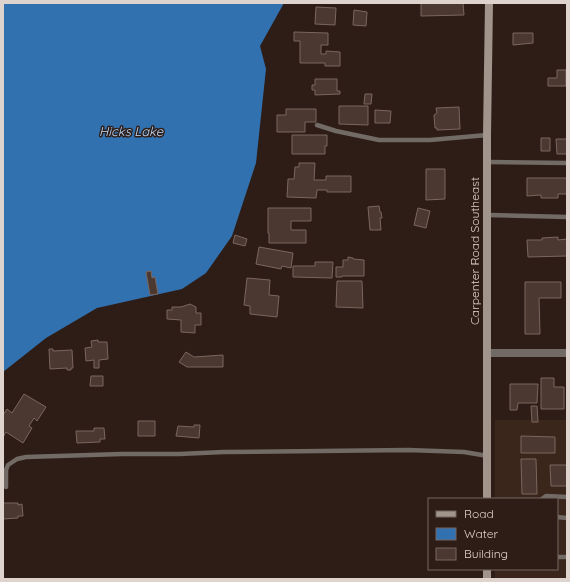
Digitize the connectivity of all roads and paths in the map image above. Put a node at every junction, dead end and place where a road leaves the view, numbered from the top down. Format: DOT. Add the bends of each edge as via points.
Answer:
graph roads {
  1 [pos="489,3"];
  2 [pos="317,125"];
  3 [pos="487,135"];
  4 [pos="487,162"];
  5 [pos="567,163"];
  6 [pos="488,215"];
  7 [pos="567,217"];
  8 [pos="488,353"];
  9 [pos="567,353"];
  10 [pos="488,456"];
  11 [pos="6,487"];
  12 [pos="567,496"];
  13 [pos="487,498"];
  14 [pos="543,498"];
  1 -- 3 [label="street, Carpenter Road Southeast"];
  2 -- 3 [label="lane" via="379,140 430,140"];
  3 -- 4 [label="street, Carpenter Road Southeast"];
  4 -- 5 [label="lane"];
  4 -- 6 [label="street, Carpenter Road Southeast"];
  6 -- 7 [label="lane"];
  6 -- 8 [label="street, Carpenter Road Southeast"];
  8 -- 9 [label="street"];
  8 -- 10 [label="street, Carpenter Road Southeast"];
  10 -- 11 [label="lane" via="464,452 393,450 26,457 8,464"];
  10 -- 13 [label="street, Carpenter Road Southeast"];
  12 -- 14 [label="lane"];
}
